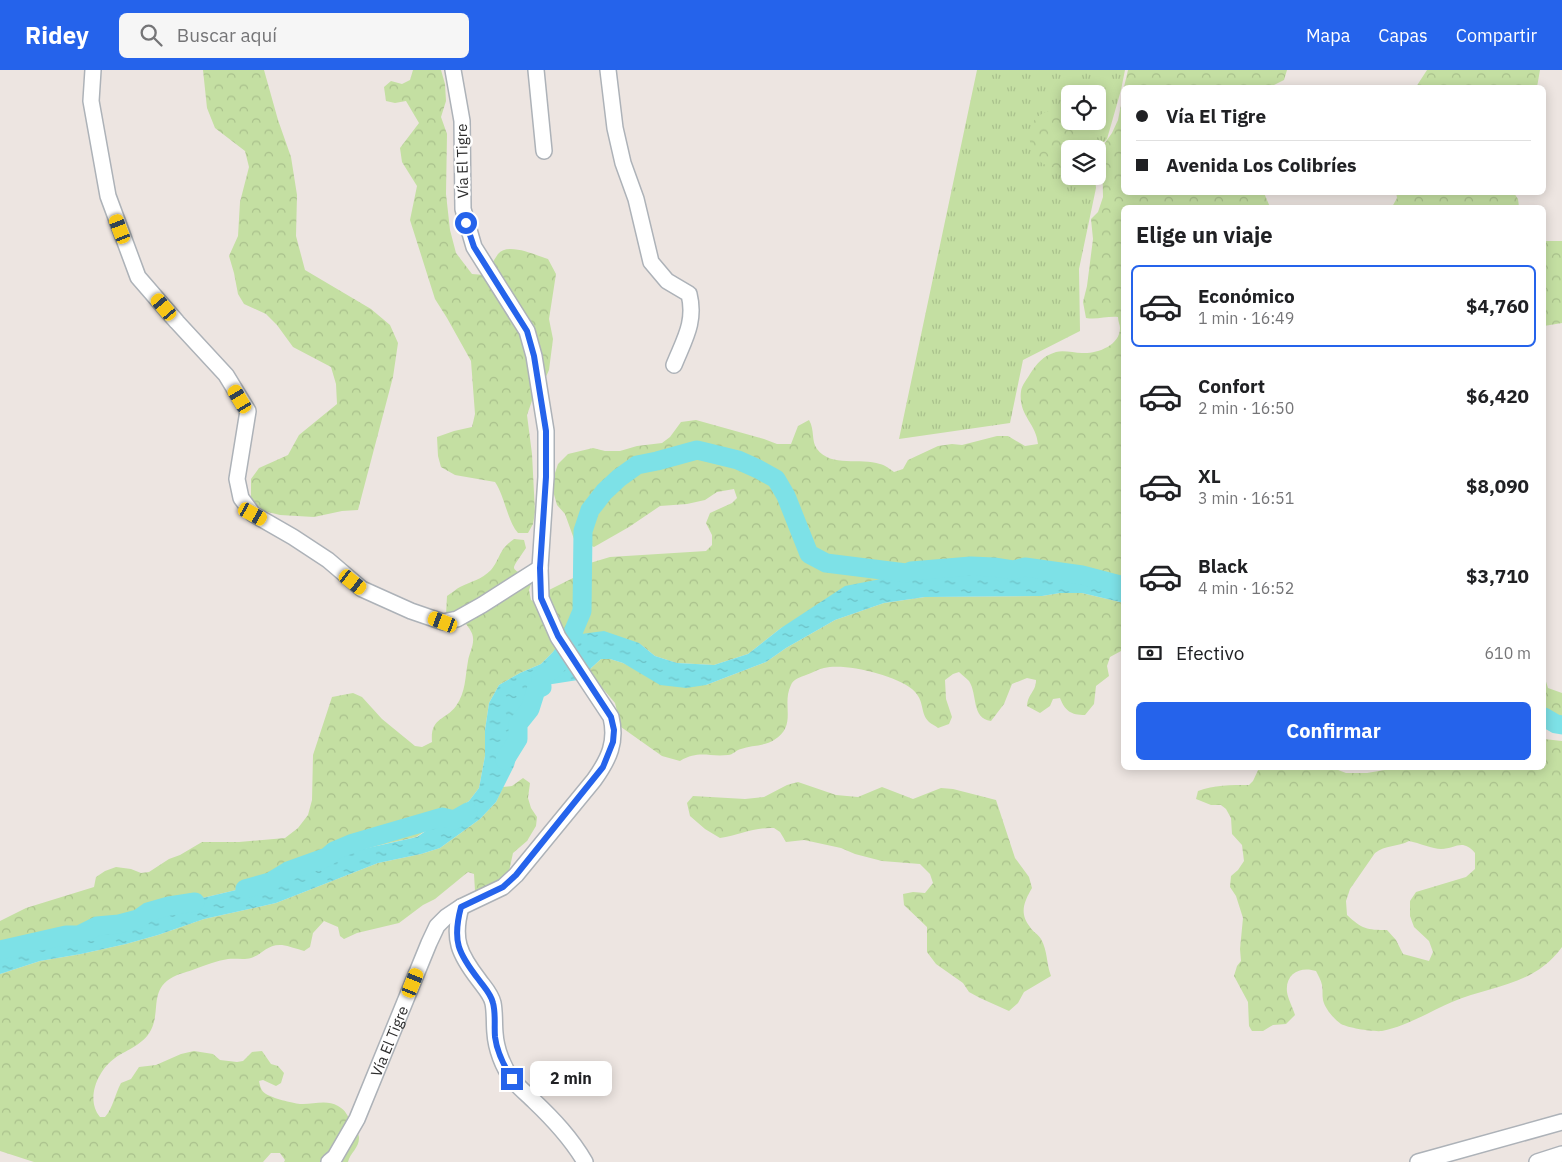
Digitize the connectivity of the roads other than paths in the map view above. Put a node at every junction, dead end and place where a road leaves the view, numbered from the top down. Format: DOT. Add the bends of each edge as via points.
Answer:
graph roads {
  1 [pos="93,70"];
  2 [pos="453,70"];
  3 [pos="536,70"];
  4 [pos="608,70"];
  5 [pos="544,151"];
  6 [pos="674,365"];
  7 [pos="540,568"];
  8 [pos="461,907"];
  9 [pos="1562,1122"];
  10 [pos="1562,1154"];
  11 [pos="329,1162"];
  12 [pos="585,1162"];
  13 [pos="1418,1162"];
  14 [pos="1537,1162"];
  1 -- 7 [label="street" via="91,101 108,196 138,277 226,375 248,411 237,479 242,498 253,514 328,560 362,589 443,622 457,619"];
  2 -- 7 [label="street, Vía El Tigre" via="462,121 466,223 474,247 527,331 540,389 546,431"];
  3 -- 5 [label="street"];
  4 -- 6 [label="street" via="615,128 650,262 667,281 688,294 692,307 690,327"];
  7 -- 8 [label="street, Vía El Tigre" via="541,598 558,636 611,717 613,742 603,767 516,875 503,887"];
  8 -- 11 [label="street, Vía El Tigre" via="437,926 357,1119"];
  8 -- 12 [label="street" via="456,937 468,966 493,1002 495,1036 503,1063 512,1079 574,1143"];
  9 -- 13 [label="street"];
  10 -- 14 [label="street"];
}
